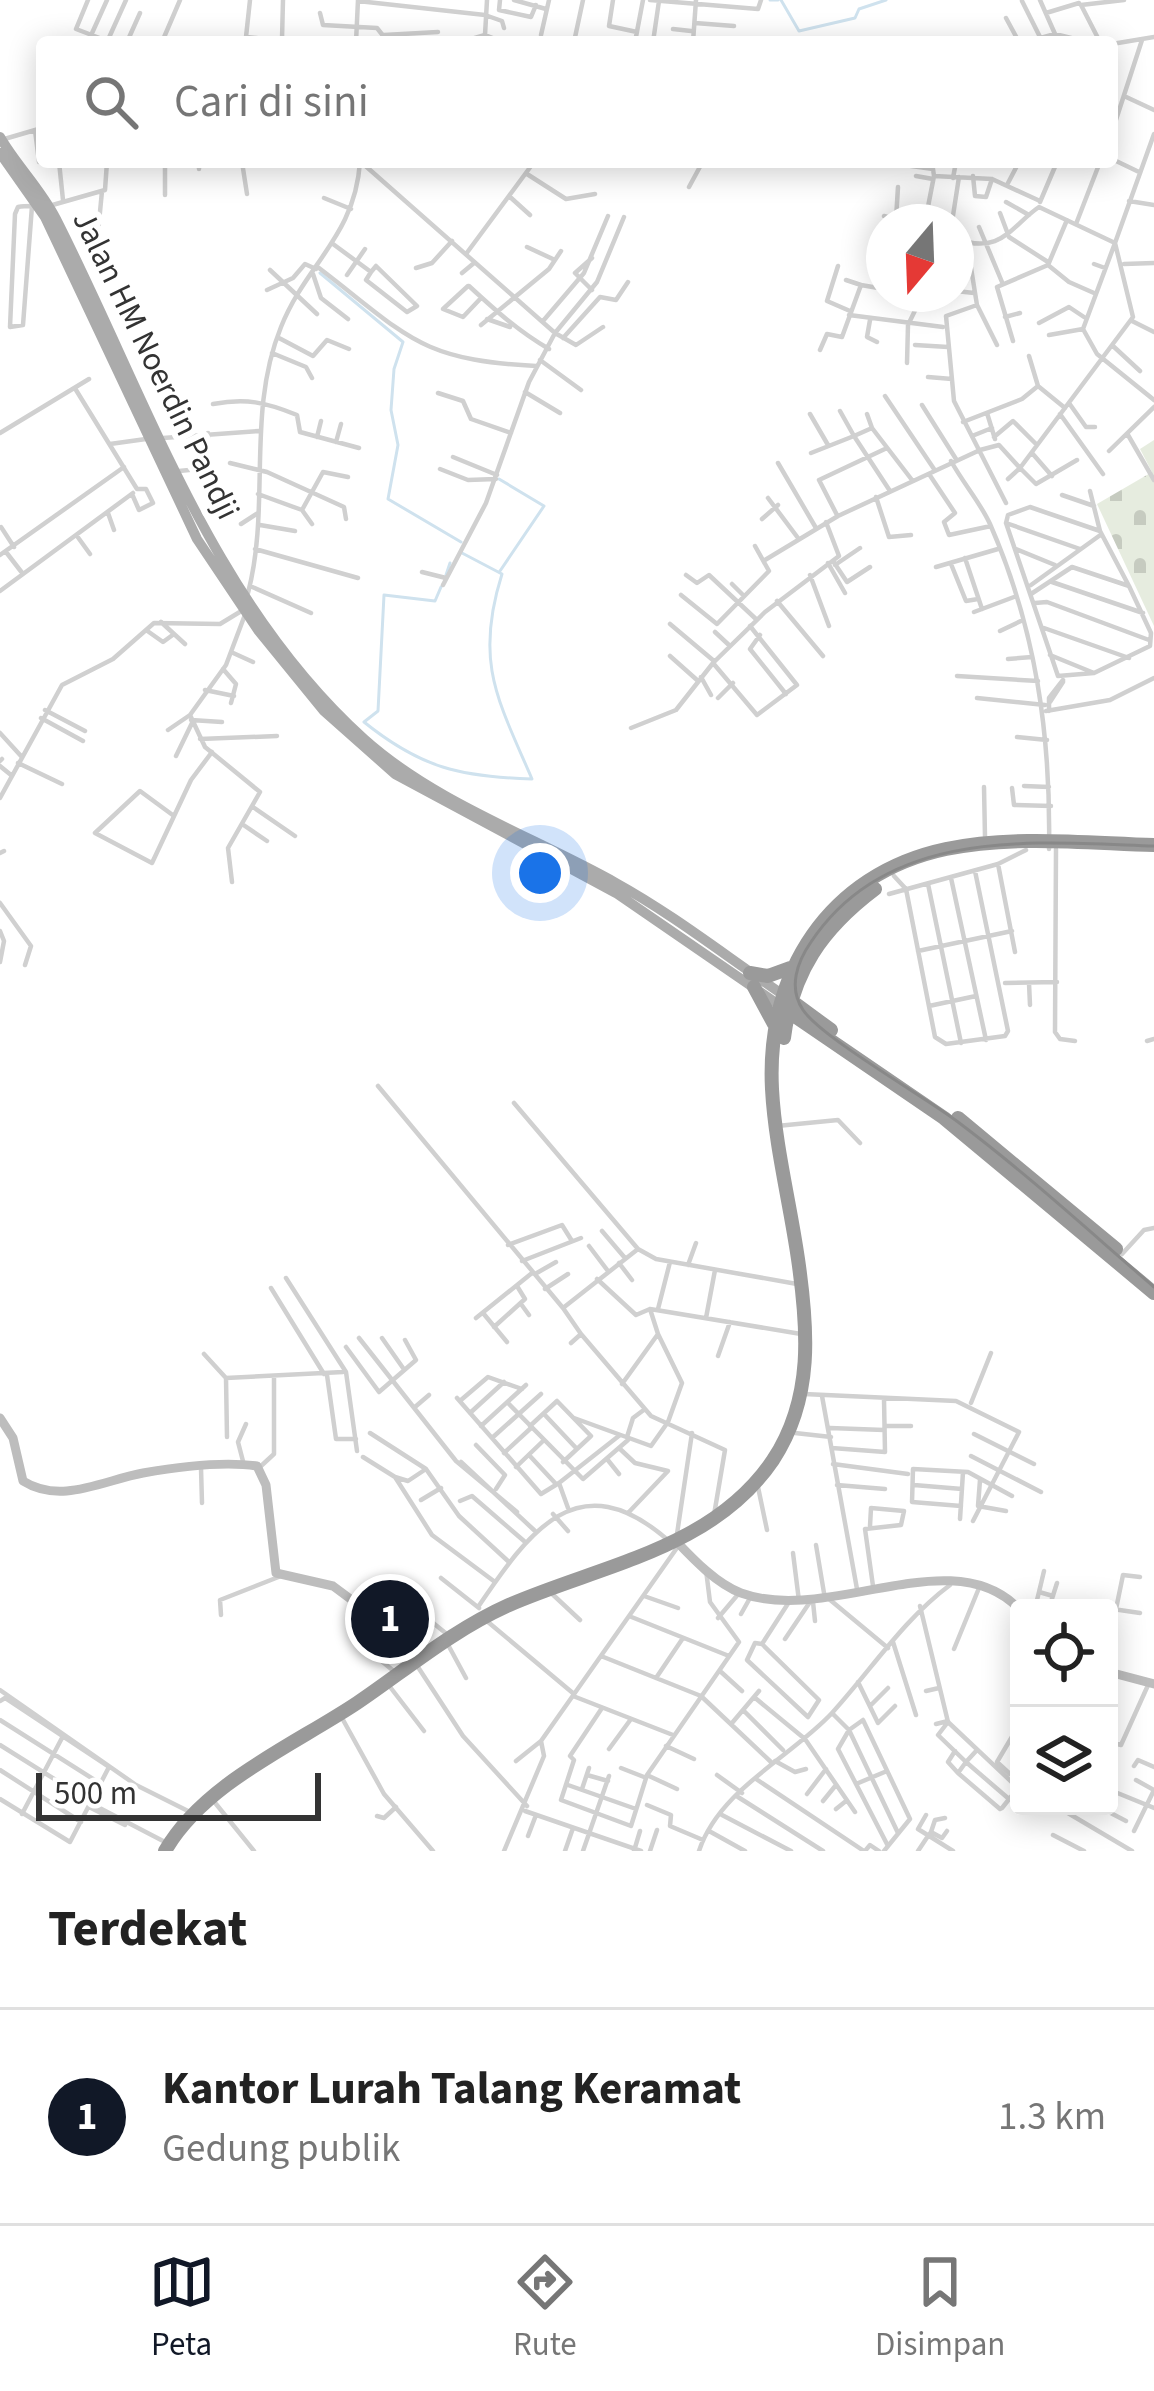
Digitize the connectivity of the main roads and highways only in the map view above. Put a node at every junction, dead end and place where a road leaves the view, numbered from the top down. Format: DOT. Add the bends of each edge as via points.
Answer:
graph roads {
  1 [pos="1,138"];
  2 [pos="0,153"];
  3 [pos="40,206"];
  4 [pos="154,439"];
  5 [pos="246,601"];
  6 [pos="1051,847"];
  7 [pos="1154,849"];
  8 [pos="798,965"];
  9 [pos="752,980"];
  10 [pos="785,1003"];
  11 [pos="813,1029"];
  12 [pos="785,1032"];
  13 [pos="1154,1282"];
  14 [pos="1154,1293"];
  15 [pos="0,1418"];
  16 [pos="675,1543"];
  17 [pos="1010,1601"];
  18 [pos="418,1656"];
  19 [pos="1118,1675"];
  20 [pos="1152,1684"];
  21 [pos="167,1847"];
  1 -- 3 [label="main road, Jalan HM Noerdin Pandji"];
  2 -- 3 [label="main road, Jalan HM Noerdin Pandji"];
  3 -- 4 [label="main road, Jalan HM Noerdin Pandji"];
  4 -- 5 [label="main road, Jalan HM Noerdin Pandji"];
  4 -- 5 [label="main road, Jalan HM Noerdin Pandji" via="177,503"];
  5 -- 9 [label="main road, Jalan HM Noerdin Pandji" via="382,754 620,885"];
  6 -- 7 [label="highway"];
  6 -- 8 [label="highway" via="941,859 894,876 832,925"];
  6 -- 8 [label="highway" via="987,843 931,853 876,878 831,913"];
  8 -- 9 [label="highway"];
  8 -- 10 [label="highway"];
  8 -- 11 [label="highway"];
  9 -- 10 [label="main road, Jalan HM Noerdin Pandji"];
  9 -- 12 [label="highway"];
  10 -- 11 [label="highway"];
  10 -- 12 [label="highway"];
  11 -- 13 [label="highway" via="968,1125"];
  11 -- 14 [label="highway" via="962,1132"];
  12 -- 16 [label="highway" via="777,1120 807,1336 801,1394 756,1481"];
  15 -- 18 [label="main road" via="14,1438 20,1476 32,1486 80,1490 144,1473 260,1468 275,1571 333,1586"];
  16 -- 17 [label="main road" via="746,1594 803,1602 981,1582"];
  16 -- 18 [label="highway" via="483,1613"];
  18 -- 21 [label="highway" via="212,1799"];
  19 -- 20 [label="main road"];
}
